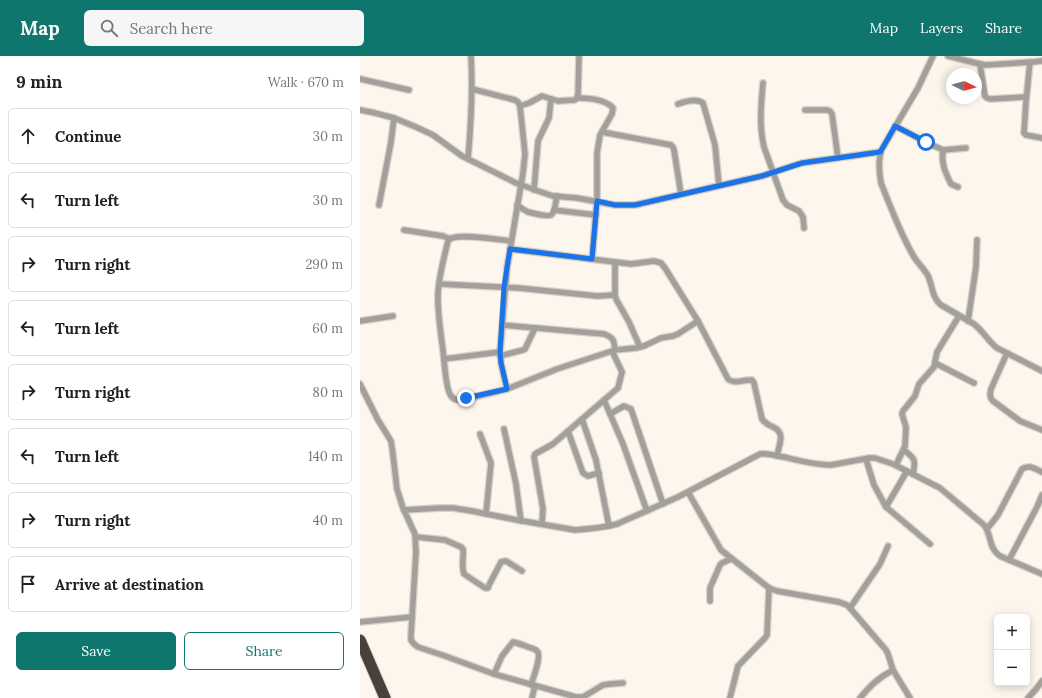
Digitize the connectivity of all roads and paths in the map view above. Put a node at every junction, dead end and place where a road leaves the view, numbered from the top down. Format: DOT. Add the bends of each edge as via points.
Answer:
graph roads {
  1 [pos="471,56"];
  2 [pos="579,56"];
  3 [pos="933,56"];
  4 [pos="948,56"];
  5 [pos="1042,60"];
  6 [pos="1030,62"];
  7 [pos="980,64"];
  8 [pos="360,79"];
  9 [pos="763,83"];
  10 [pos="409,90"];
  11 [pos="472,90"];
  12 [pos="1026,97"];
  13 [pos="577,98"];
  14 [pos="551,99"];
  15 [pos="678,104"];
  16 [pos="520,106"];
  17 [pos="360,110"];
  18 [pos="805,110"];
  19 [pos="394,118"];
  20 [pos="895,126"];
  21 [pos="602,132"];
  22 [pos="1042,138"];
  23 [pos="966,148"];
  24 [pos="943,150"];
  25 [pos="880,152"];
  26 [pos="838,158"];
  27 [pos="468,159"];
  28 [pos="773,172"];
  29 [pos="520,185"];
  30 [pos="719,185"];
  31 [pos="958,187"];
  32 [pos="534,190"];
  33 [pos="681,194"];
  34 [pos="557,196"];
  35 [pos="597,201"];
  36 [pos="379,205"];
  37 [pos="517,205"];
  38 [pos="554,210"];
  39 [pos="596,215"];
  40 [pos="804,228"];
  41 [pos="404,230"];
  42 [pos="450,239"];
  43 [pos="977,240"];
  44 [pos="511,241"];
  45 [pos="510,249"];
  46 [pos="592,259"];
  47 [pos="615,262"];
  48 [pos="439,284"];
  49 [pos="504,287"];
  50 [pos="615,295"];
  51 [pos="393,316"];
  52 [pos="960,316"];
  53 [pos="360,321"];
  54 [pos="698,321"];
  55 [pos="968,321"];
  56 [pos="502,325"];
  57 [pos="534,328"];
  58 [pos="640,347"];
  59 [pos="614,351"];
  60 [pos="1007,353"];
  61 [pos="500,354"];
  62 [pos="444,360"];
  63 [pos="935,363"];
  64 [pos="1042,371"];
  65 [pos="974,383"];
  66 [pos="360,384"];
  67 [pos="507,389"];
  68 [pos="604,400"];
  69 [pos="610,414"];
  70 [pos="582,419"];
  71 [pos="504,429"];
  72 [pos="1042,430"];
  73 [pos="568,431"];
  74 [pos="480,434"];
  75 [pos="904,450"];
  76 [pos="776,456"];
  77 [pos="866,458"];
  78 [pos="896,466"];
  79 [pos="907,471"];
  80 [pos="1042,472"];
  81 [pos="599,473"];
  82 [pos="913,474"];
  83 [pos="688,492"];
  84 [pos="1042,494"];
  85 [pos="663,504"];
  86 [pos="886,507"];
  87 [pos="404,510"];
  88 [pos="647,511"];
  89 [pos="486,514"];
  90 [pos="521,521"];
  91 [pos="542,524"];
  92 [pos="609,526"];
  93 [pos="988,529"];
  94 [pos="416,537"];
  95 [pos="930,544"];
  96 [pos="888,546"];
  97 [pos="731,559"];
  98 [pos="1009,560"];
  99 [pos="522,571"];
  100 [pos="1042,574"];
  101 [pos="769,588"];
  102 [pos="710,601"];
  103 [pos="850,608"];
  104 [pos="412,617"];
  105 [pos="360,622"];
  106 [pos="360,640"];
  107 [pos="892,670"];
  108 [pos="494,674"];
  109 [pos="1042,680"];
  110 [pos="623,683"];
  111 [pos="533,686"];
  112 [pos="1040,689"];
  113 [pos="386,698"];
  114 [pos="532,698"];
  115 [pos="730,698"];
  116 [pos="860,698"];
  117 [pos="910,698"];
  118 [pos="1028,698"];
  1 -- 11 [label="street"];
  2 -- 13 [label="street"];
  3 -- 20 [label="street" via="918,88"];
  4 -- 7 [label="street"];
  5 -- 6 [label="street"];
  6 -- 7 [label="street"];
  6 -- 12 [label="street"];
  7 -- 12 [label="street" via="987,98"];
  8 -- 10 [label="street"];
  9 -- 28 [label="street" via="760,110 762,141"];
  11 -- 16 [label="street" via="515,100"];
  11 -- 27 [label="street"];
  12 -- 22 [label="street" via="1024,133"];
  13 -- 14 [label="street" via="562,102"];
  13 -- 21 [label="street" via="594,99 610,104 613,108"];
  14 -- 16 [label="street" via="542,96"];
  14 -- 32 [label="street" via="549,118 538,142"];
  15 -- 30 [label="street" via="688,100 699,100 703,103 715,145"];
  16 -- 29 [label="street" via="525,154"];
  17 -- 19 [label="street"];
  18 -- 26 [label="street" via="830,111"];
  19 -- 27 [label="street" via="434,135"];
  19 -- 36 [label="street"];
  20 -- 24 [label="street"];
  20 -- 25 [label="street"];
  21 -- 33 [label="street" via="673,147"];
  21 -- 35 [label="street" via="597,153"];
  23 -- 24 [label="street"];
  24 -- 31 [label="street" via="942,159 951,184"];
  25 -- 26 [label="street"];
  25 -- 52 [label="street" via="881,183 895,219 914,257 928,274 937,302"];
  26 -- 28 [label="street" via="802,163"];
  27 -- 29 [label="street"];
  28 -- 30 [label="street"];
  28 -- 40 [label="street" via="783,200 799,211 803,217"];
  29 -- 32 [label="street"];
  29 -- 37 [label="street"];
  30 -- 33 [label="street"];
  32 -- 34 [label="street"];
  33 -- 35 [label="street" via="635,205 615,205"];
  34 -- 35 [label="street"];
  34 -- 38 [label="street"];
  35 -- 39 [label="street"];
  37 -- 38 [label="street" via="529,212 546,216 552,215"];
  37 -- 44 [label="street"];
  38 -- 39 [label="street"];
  39 -- 46 [label="street"];
  41 -- 42 [label="street"];
  42 -- 44 [label="street" via="459,236"];
  42 -- 48 [label="street"];
  43 -- 55 [label="street"];
  44 -- 45 [label="street"];
  45 -- 46 [label="street"];
  45 -- 49 [label="street"];
  46 -- 47 [label="street"];
  47 -- 50 [label="street"];
  47 -- 54 [label="street" via="661,263"];
  48 -- 49 [label="street"];
  48 -- 62 [label="street" via="438,309"];
  49 -- 50 [label="street" via="597,296"];
  49 -- 56 [label="street"];
  50 -- 58 [label="street"];
  51 -- 53 [label="street"];
  52 -- 55 [label="street"];
  52 -- 63 [label="street" via="937,352"];
  54 -- 58 [label="street" via="673,336 660,338"];
  54 -- 76 [label="street" via="728,379 735,382 752,380 754,383 762,419 780,432"];
  55 -- 60 [label="street" via="978,327 992,344"];
  56 -- 57 [label="street"];
  56 -- 61 [label="street"];
  57 -- 59 [label="street" via="604,334 614,340"];
  57 -- 61 [label="street" via="525,349"];
  58 -- 59 [label="street"];
  59 -- 67 [label="street" via="557,369"];
  59 -- 68 [label="street" via="622,374 618,388"];
  60 -- 64 [label="street"];
  60 -- 72 [label="street" via="991,389 990,398 1020,421"];
  61 -- 62 [label="street"];
  61 -- 67 [label="street"];
  62 -- 67 [label="street" via="449,395 453,399 462,400"];
  63 -- 65 [label="street"];
  63 -- 75 [label="street" via="918,384 915,396 903,410 906,426"];
  66 -- 87 [label="street" via="391,441 397,489"];
  68 -- 69 [label="street"];
  68 -- 70 [label="street"];
  69 -- 85 [label="street" via="624,406 631,409"];
  69 -- 88 [label="street"];
  70 -- 73 [label="street"];
  70 -- 81 [label="street"];
  71 -- 90 [label="street"];
  73 -- 81 [label="street" via="583,473 588,476"];
  73 -- 91 [label="street" via="534,457 542,505"];
  74 -- 89 [label="street" via="491,463"];
  75 -- 78 [label="street"];
  75 -- 82 [label="street" via="914,457"];
  76 -- 77 [label="street" via="825,465"];
  76 -- 83 [label="street" via="760,454"];
  77 -- 78 [label="street" via="875,458"];
  77 -- 86 [label="street" via="874,485"];
  78 -- 79 [label="street"];
  79 -- 82 [label="street"];
  79 -- 86 [label="street"];
  80 -- 93 [label="street" via="1028,466 1022,469"];
  81 -- 92 [label="street"];
  82 -- 93 [label="street" via="947,492"];
  83 -- 85 [label="street"];
  83 -- 97 [label="street" via="717,545"];
  84 -- 98 [label="street"];
  85 -- 88 [label="street"];
  86 -- 95 [label="street"];
  87 -- 89 [label="street" via="440,508"];
  87 -- 94 [label="street"];
  88 -- 92 [label="street"];
  89 -- 90 [label="street"];
  90 -- 91 [label="street"];
  91 -- 92 [label="street" via="575,530"];
  93 -- 98 [label="street" via="993,549"];
  94 -- 99 [label="street" via="445,540 461,547 464,553 464,574 486,588 501,562"];
  94 -- 104 [label="street"];
  96 -- 103 [label="street" via="880,564"];
  97 -- 101 [label="street"];
  97 -- 102 [label="street" via="720,565 710,588"];
  98 -- 100 [label="street"];
  101 -- 103 [label="street" via="839,602"];
  101 -- 115 [label="street" via="767,635 738,666"];
  103 -- 107 [label="street" via="886,650"];
  104 -- 105 [label="street"];
  104 -- 108 [label="street" via="411,640 418,648"];
  106 -- 113 [label="highway"];
  107 -- 116 [label="street" via="876,680"];
  107 -- 117 [label="street"];
  108 -- 111 [label="street"];
  108 -- 111 [label="street" via="505,652 513,642 518,643 538,653"];
  109 -- 112 [label="street"];
  110 -- 111 [label="street" via="603,685 583,697 576,698"];
  111 -- 114 [label="street"];
  112 -- 118 [label="street"];
}
